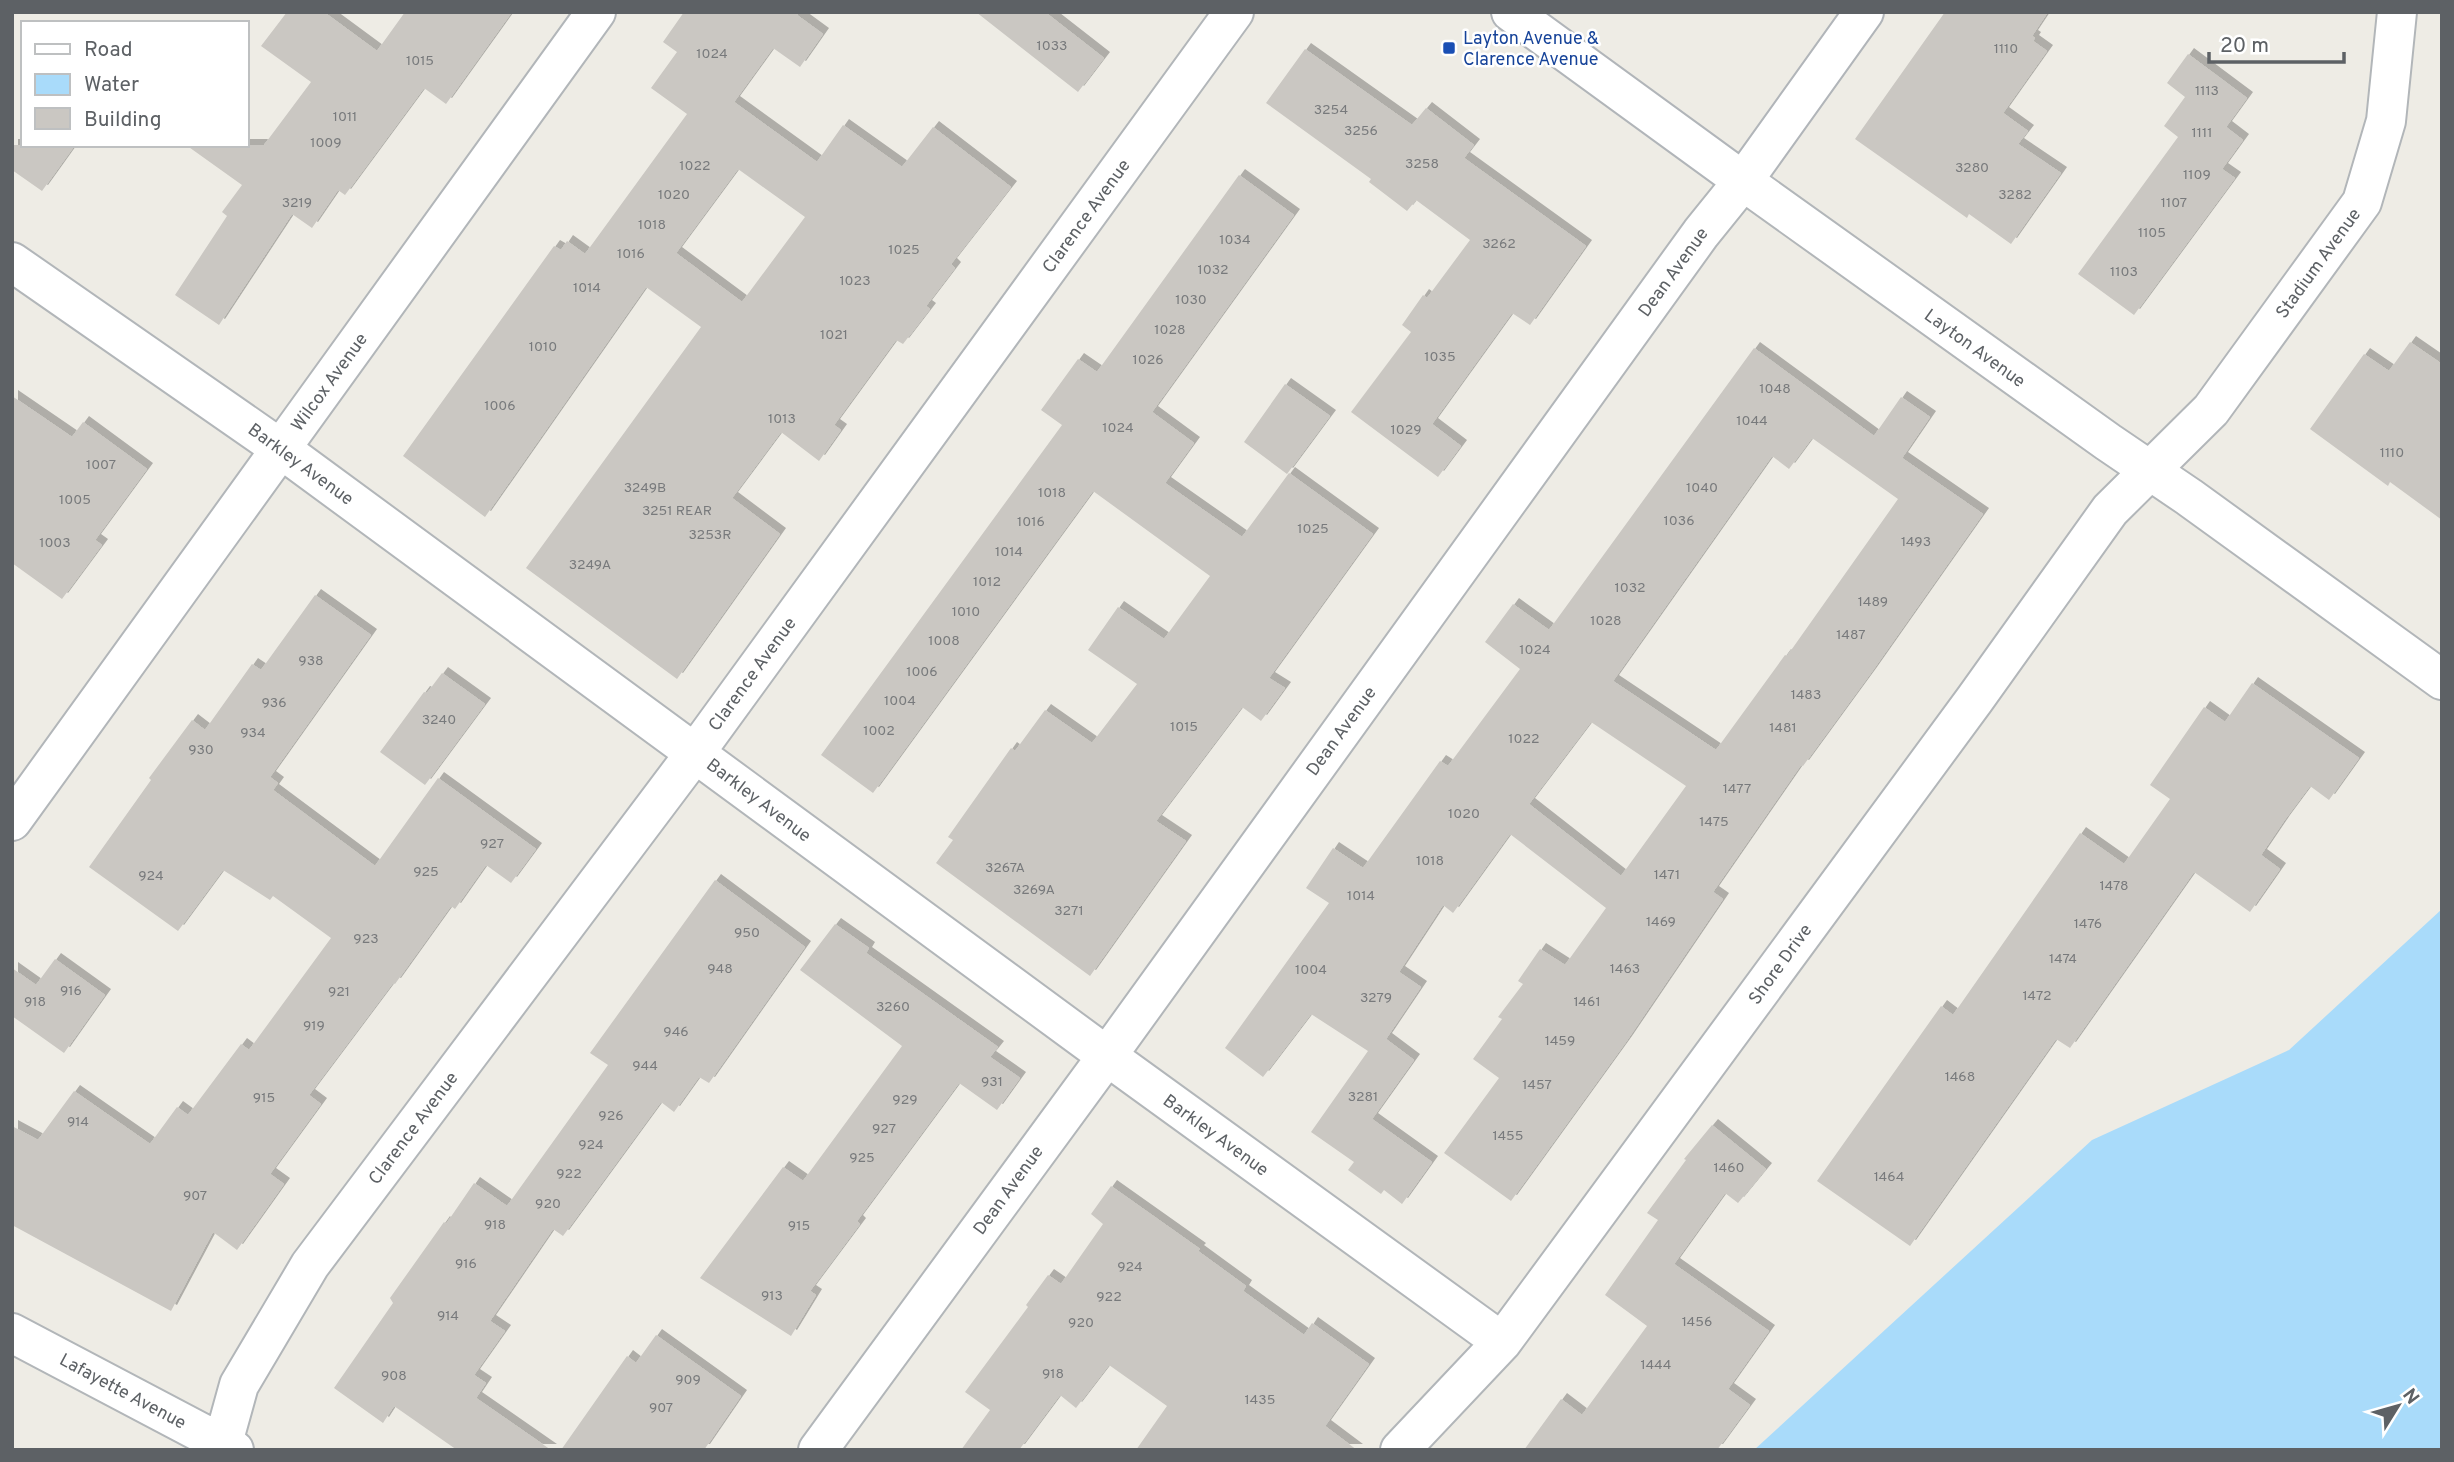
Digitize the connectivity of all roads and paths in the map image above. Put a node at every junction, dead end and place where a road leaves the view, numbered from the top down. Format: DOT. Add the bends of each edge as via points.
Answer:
graph roads {
  1 [pos="596,12"];
  2 [pos="1234,12"];
  3 [pos="1511,12"];
  4 [pos="1864,12"];
  5 [pos="2397,12"];
  6 [pos="1742,181"];
  7 [pos="12,262"];
  8 [pos="281,449"];
  9 [pos="2150,471"];
  10 [pos="2442,680"];
  11 [pos="695,753"];
  12 [pos="12,821"];
  13 [pos="1107,1056"];
  14 [pos="12,1333"];
  15 [pos="1502,1342"];
  16 [pos="226,1448"];
  17 [pos="818,1450"];
  18 [pos="1400,1450"];
  1 -- 8 [label="street, Wilcox Avenue"];
  2 -- 11 [label="street, Clarence Avenue"];
  3 -- 6 [label="street, Layton Avenue"];
  4 -- 6 [label="street, Dean Avenue"];
  5 -- 9 [label="street, Stadium Avenue" via="2386,121 2362,202 2211,410"];
  6 -- 9 [label="street, Layton Avenue"];
  6 -- 13 [label="street, Dean Avenue"];
  7 -- 8 [label="street, Barkley Avenue"];
  8 -- 11 [label="street, Barkley Avenue"];
  8 -- 12 [label="street, Wilcox Avenue"];
  9 -- 10 [label="street, Layton Avenue"];
  9 -- 15 [label="street, Shore Drive" via="2110,510"];
  11 -- 13 [label="street, Barkley Avenue"];
  11 -- 16 [label="street, Clarence Avenue" via="310,1265 239,1385"];
  13 -- 15 [label="street, Barkley Avenue"];
  13 -- 17 [label="street, Dean Avenue"];
  14 -- 16 [label="street, Lafayette Avenue"];
  15 -- 18 [label="street, Shore Drive"];
}
